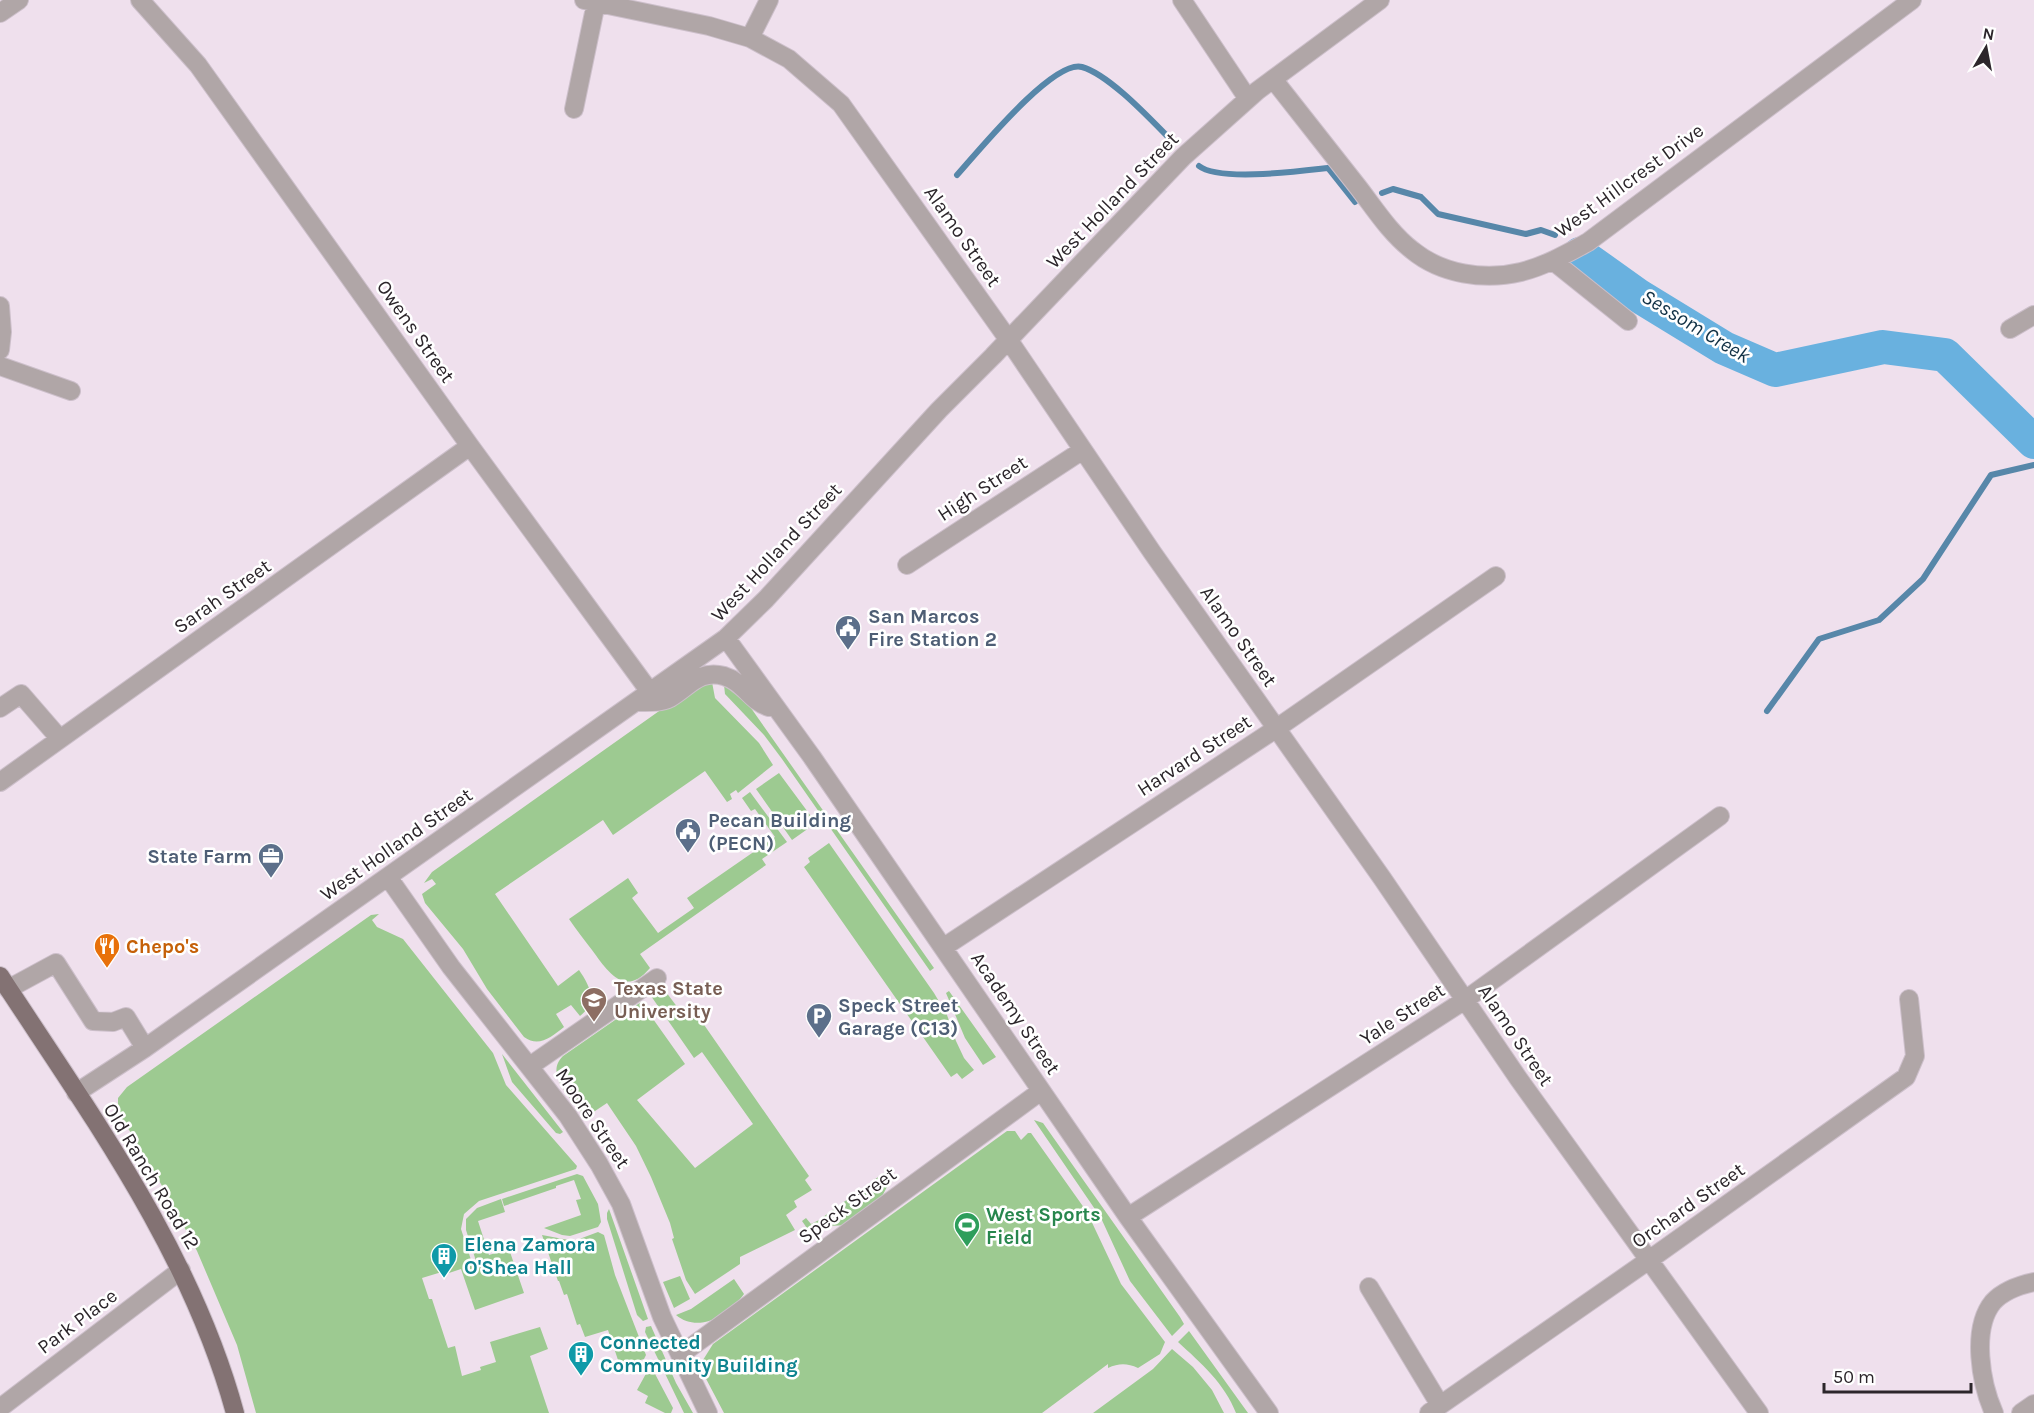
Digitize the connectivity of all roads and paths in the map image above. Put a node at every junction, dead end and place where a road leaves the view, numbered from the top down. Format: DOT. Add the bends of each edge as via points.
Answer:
graph roads {
  1 [pos="140,0"];
  2 [pos="769,0"];
  3 [pos="1182,0"];
  4 [pos="1380,0"];
  5 [pos="1912,0"];
  6 [pos="590,1"];
  7 [pos="750,38"];
  8 [pos="1273,79"];
  9 [pos="1248,99"];
  10 [pos="574,110"];
  11 [pos="1553,261"];
  12 [pos="0,306"];
  13 [pos="2034,315"];
  14 [pos="1628,321"];
  15 [pos="2010,329"];
  16 [pos="1008,339"];
  17 [pos="0,350"];
  18 [pos="0,366"];
  19 [pos="71,391"];
  20 [pos="470,447"];
  21 [pos="1083,450"];
  22 [pos="907,565"];
  23 [pos="1496,576"];
  24 [pos="726,638"];
  25 [pos="644,697"];
  26 [pos="0,708"];
  27 [pos="777,710"];
  28 [pos="1277,728"];
  29 [pos="60,739"];
  30 [pos="0,781"];
  31 [pos="1720,816"];
  32 [pos="388,877"];
  33 [pos="944,947"];
  34 [pos="657,978"];
  35 [pos="4,982"];
  36 [pos="1909,999"];
  37 [pos="1465,1000"];
  38 [pos="145,1048"];
  39 [pos="530,1066"];
  40 [pos="1041,1091"];
  41 [pos="76,1093"];
  42 [pos="1128,1217"];
  43 [pos="1649,1260"];
  44 [pos="181,1270"];
  45 [pos="2034,1281"];
  46 [pos="1369,1287"];
  47 [pos="680,1355"];
  48 [pos="2034,1404"];
  49 [pos="0,1408"];
  50 [pos="1434,1409"];
  51 [pos="235,1413"];
  52 [pos="708,1413"];
  53 [pos="1269,1413"];
  54 [pos="1759,1413"];
  55 [pos="1994,1413"];
  56 [pos="2021,1413"];
  1 -- 20 [label="street, Owens Street" via="198,65"];
  2 -- 7 [label="street"];
  3 -- 9 [label="street"];
  4 -- 8 [label="street, West Holland Street"];
  5 -- 11 [label="street, West Hillcrest Drive" via="1587,242"];
  6 -- 7 [label="street, Alamo Street"];
  6 -- 10 [label="street, Alamo Street"];
  7 -- 16 [label="street, Alamo Street" via="789,59 841,104"];
  8 -- 9 [label="street, West Holland Street"];
  8 -- 11 [label="street, West Hillcrest Drive" via="1390,228 1425,260 1479,275 1520,272"];
  9 -- 16 [label="street, West Holland Street" via="1183,157"];
  11 -- 14 [label="street"];
  12 -- 17 [label="street"];
  13 -- 15 [label="street"];
  16 -- 21 [label="street, Alamo Street"];
  16 -- 24 [label="street, West Holland Street"];
  18 -- 19 [label="street"];
  20 -- 25 [label="street, Owens Street"];
  20 -- 29 [label="street, Sarah Street"];
  21 -- 22 [label="street, High Street"];
  21 -- 28 [label="street, Alamo Street"];
  23 -- 28 [label="street, Harvard Street"];
  24 -- 25 [label="street, West Holland Street"];
  24 -- 27 [label="street, Academy Street"];
  25 -- 27 [label="street" via="656,702 669,698 695,678 714,674 739,682 759,704"];
  25 -- 32 [label="street, West Holland Street"];
  26 -- 29 [label="street" via="21,694"];
  27 -- 33 [label="street, Academy Street"];
  28 -- 33 [label="street, Harvard Street"];
  28 -- 37 [label="street, Alamo Street"];
  29 -- 30 [label="street, Sarah Street"];
  31 -- 37 [label="street, Yale Street"];
  32 -- 38 [label="street, West Holland Street"];
  32 -- 39 [label="street, Moore Street" via="451,967"];
  33 -- 40 [label="street, Academy Street"];
  34 -- 39 [label="street"];
  35 -- 38 [label="street" via="56,963 93,1021 113,1023 126,1017"];
  35 -- 41 [label="main road, Old Ranch Road 12"];
  36 -- 43 [label="street, Orchard Street" via="1915,1056 1906,1077"];
  37 -- 42 [label="street, Yale Street"];
  37 -- 43 [label="street, Alamo Street"];
  38 -- 41 [label="street, West Holland Street"];
  39 -- 47 [label="street, Moore Street" via="584,1138 621,1204"];
  40 -- 42 [label="street, Academy Street"];
  40 -- 47 [label="street, Speck Street"];
  41 -- 44 [label="main road, Old Ranch Road 12"];
  42 -- 53 [label="street, Academy Street"];
  43 -- 50 [label="street, Orchard Street"];
  43 -- 54 [label="street, Alamo Street"];
  44 -- 49 [label="street, Park Place"];
  44 -- 51 [label="main road, Old Ranch Road 12" via="206,1326"];
  45 -- 55 [label="street" via="1995,1300 1987,1311 1979,1355"];
  46 -- 50 [label="street"];
  47 -- 52 [label="street, Moore Street"];
  48 -- 56 [label="street"];
}
